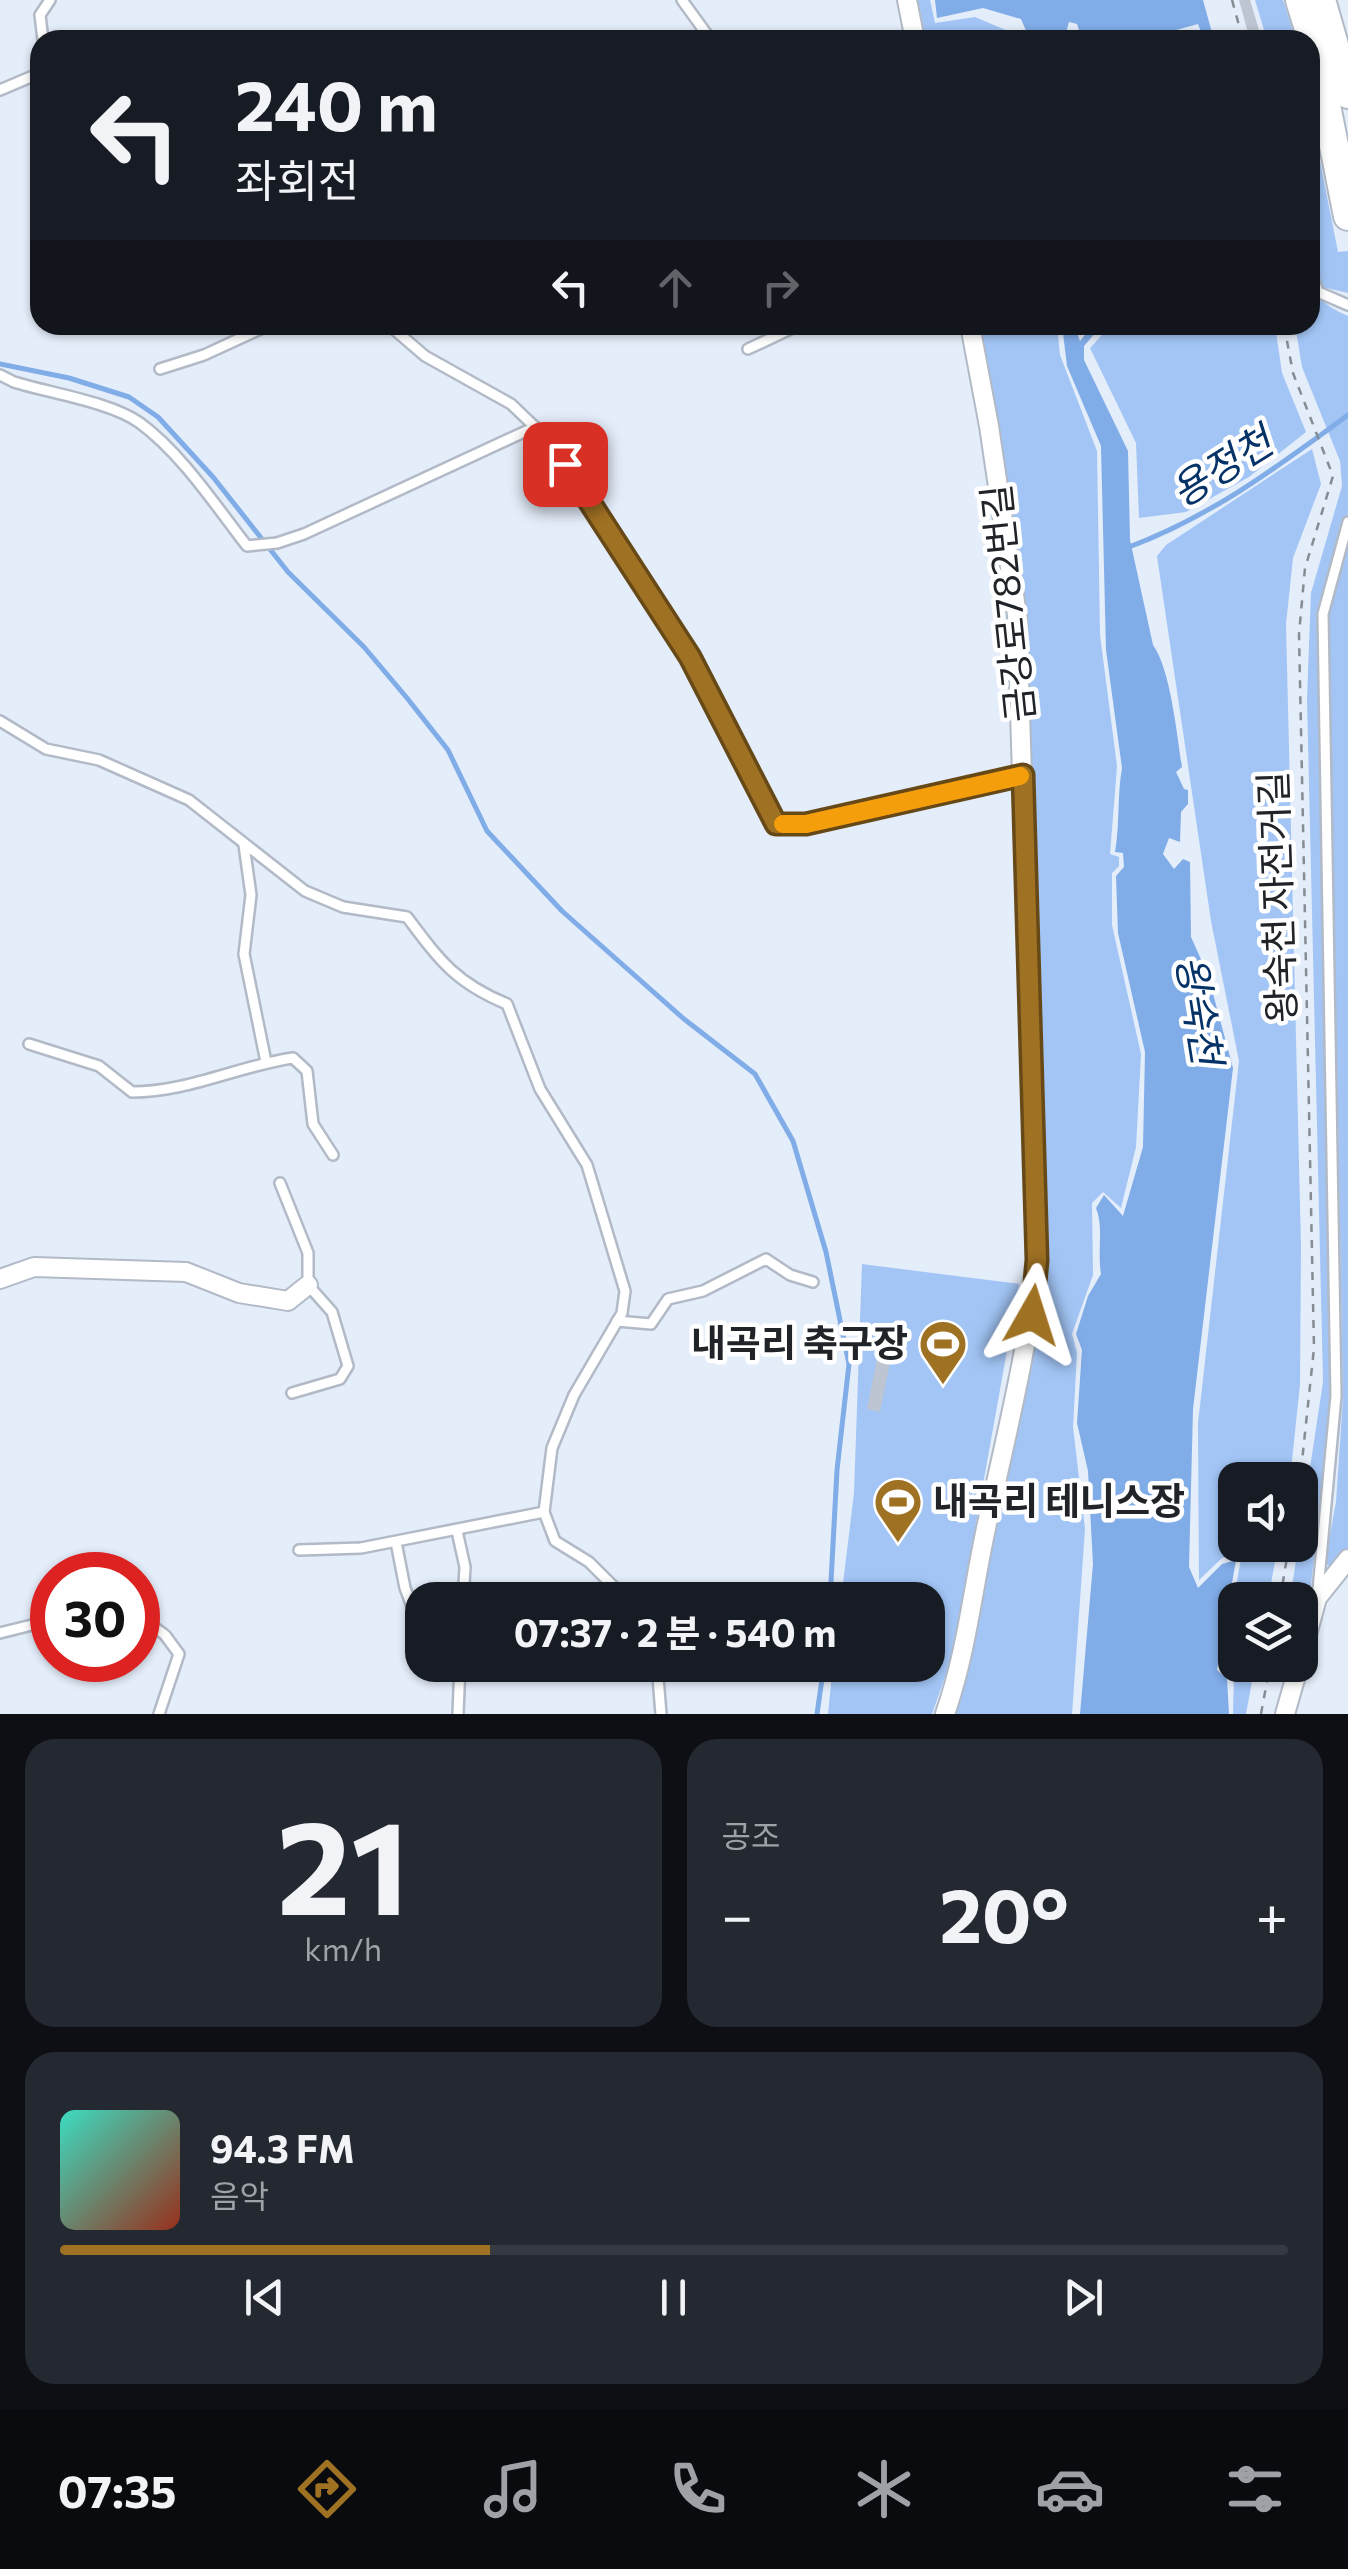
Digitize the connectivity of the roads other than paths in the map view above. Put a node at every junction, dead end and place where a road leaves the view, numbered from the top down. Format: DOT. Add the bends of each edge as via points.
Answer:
graph roads {
  1 [pos="50,0"];
  2 [pos="682,0"];
  3 [pos="907,0"];
  4 [pos="1300,0"];
  5 [pos="1321,0"];
  6 [pos="42,30"];
  7 [pos="704,30"];
  8 [pos="913,30"];
  9 [pos="1309,30"];
  10 [pos="1320,72"];
  11 [pos="30,77"];
  12 [pos="0,90"];
  13 [pos="1348,94"];
  14 [pos="1348,216"];
  15 [pos="1320,293"];
  16 [pos="1348,305"];
  17 [pos="247,335"];
  18 [pos="401,335"];
  19 [pos="779,335"];
  20 [pos="972,335"];
  21 [pos="748,350"];
  22 [pos="160,369"];
  23 [pos="0,374"];
  24 [pos="535,427"];
  25 [pos="1348,522"];
  26 [pos="0,721"];
  27 [pos="1023,775"];
  28 [pos="244,845"];
  29 [pos="29,1044"];
  30 [pos="266,1062"];
  31 [pos="333,1155"];
  32 [pos="280,1183"];
  33 [pos="0,1279"];
  34 [pos="813,1282"];
  35 [pos="308,1286"];
  36 [pos="617,1321"];
  37 [pos="292,1393"];
  38 [pos="544,1512"];
  39 [pos="458,1531"];
  40 [pos="396,1542"];
  41 [pos="300,1550"];
  42 [pos="1348,1559"];
  43 [pos="464,1582"];
  44 [pos="609,1582"];
  45 [pos="1318,1587"];
  46 [pos="405,1588"];
  47 [pos="1318,1597"];
  48 [pos="30,1625"];
  49 [pos="160,1631"];
  50 [pos="0,1632"];
  51 [pos="459,1682"];
  52 [pos="658,1682"];
  53 [pos="1295,1682"];
  54 [pos="159,1714"];
  55 [pos="458,1714"];
  56 [pos="660,1714"];
  57 [pos="945,1714"];
  58 [pos="1286,1714"];
  1 -- 6 [label="lane" via="40,15"];
  2 -- 7 [label="lane"];
  3 -- 8 [label="street"];
  4 -- 9 [label="highway"];
  5 -- 13 [label="highway"];
  10 -- 14 [label="highway"];
  11 -- 12 [label="lane"];
  15 -- 16 [label="lane"];
  17 -- 22 [label="lane"];
  18 -- 24 [label="lane" via="425,356 512,404"];
  19 -- 21 [label="lane"];
  20 -- 27 [label="street, 금강로782번길" via="1017,615"];
  23 -- 24 [label="lane" via="140,423 247,546 304,534"];
  24 -- 27 [label="lane" via="690,657 776,824 806,824"];
  25 -- 45 [label="lane" via="1323,614 1336,1396"];
  26 -- 28 [label="lane" via="46,749 100,760 189,800"];
  27 -- 57 [label="street, 금강로782번길" via="1037,1260 1032,1315 964,1656"];
  28 -- 30 [label="lane" via="251,895 244,954"];
  28 -- 36 [label="lane" via="305,891 343,906 408,917 448,971 507,1004 540,1088 587,1166 601,1205 625,1290"];
  29 -- 30 [label="lane" via="99,1066 132,1092 206,1081"];
  30 -- 31 [label="lane" via="292,1058 306,1071 314,1124"];
  32 -- 35 [label="lane" via="308,1253"];
  33 -- 35 [label="street" via="34,1268 186,1272 239,1293 288,1301"];
  34 -- 36 [label="lane" via="766,1259 703,1291 668,1300 651,1324"];
  35 -- 37 [label="lane" via="332,1312 348,1366 340,1379"];
  36 -- 38 [label="lane" via="552,1448"];
  38 -- 39 [label="lane"];
  38 -- 44 [label="lane" via="554,1540"];
  39 -- 40 [label="lane"];
  39 -- 43 [label="lane"];
  40 -- 41 [label="lane"];
  40 -- 46 [label="lane"];
  42 -- 47 [label="street"];
  48 -- 50 [label="lane"];
  49 -- 54 [label="lane" via="179,1654"];
  51 -- 55 [label="lane"];
  52 -- 56 [label="lane"];
  53 -- 58 [label="street"];
}
